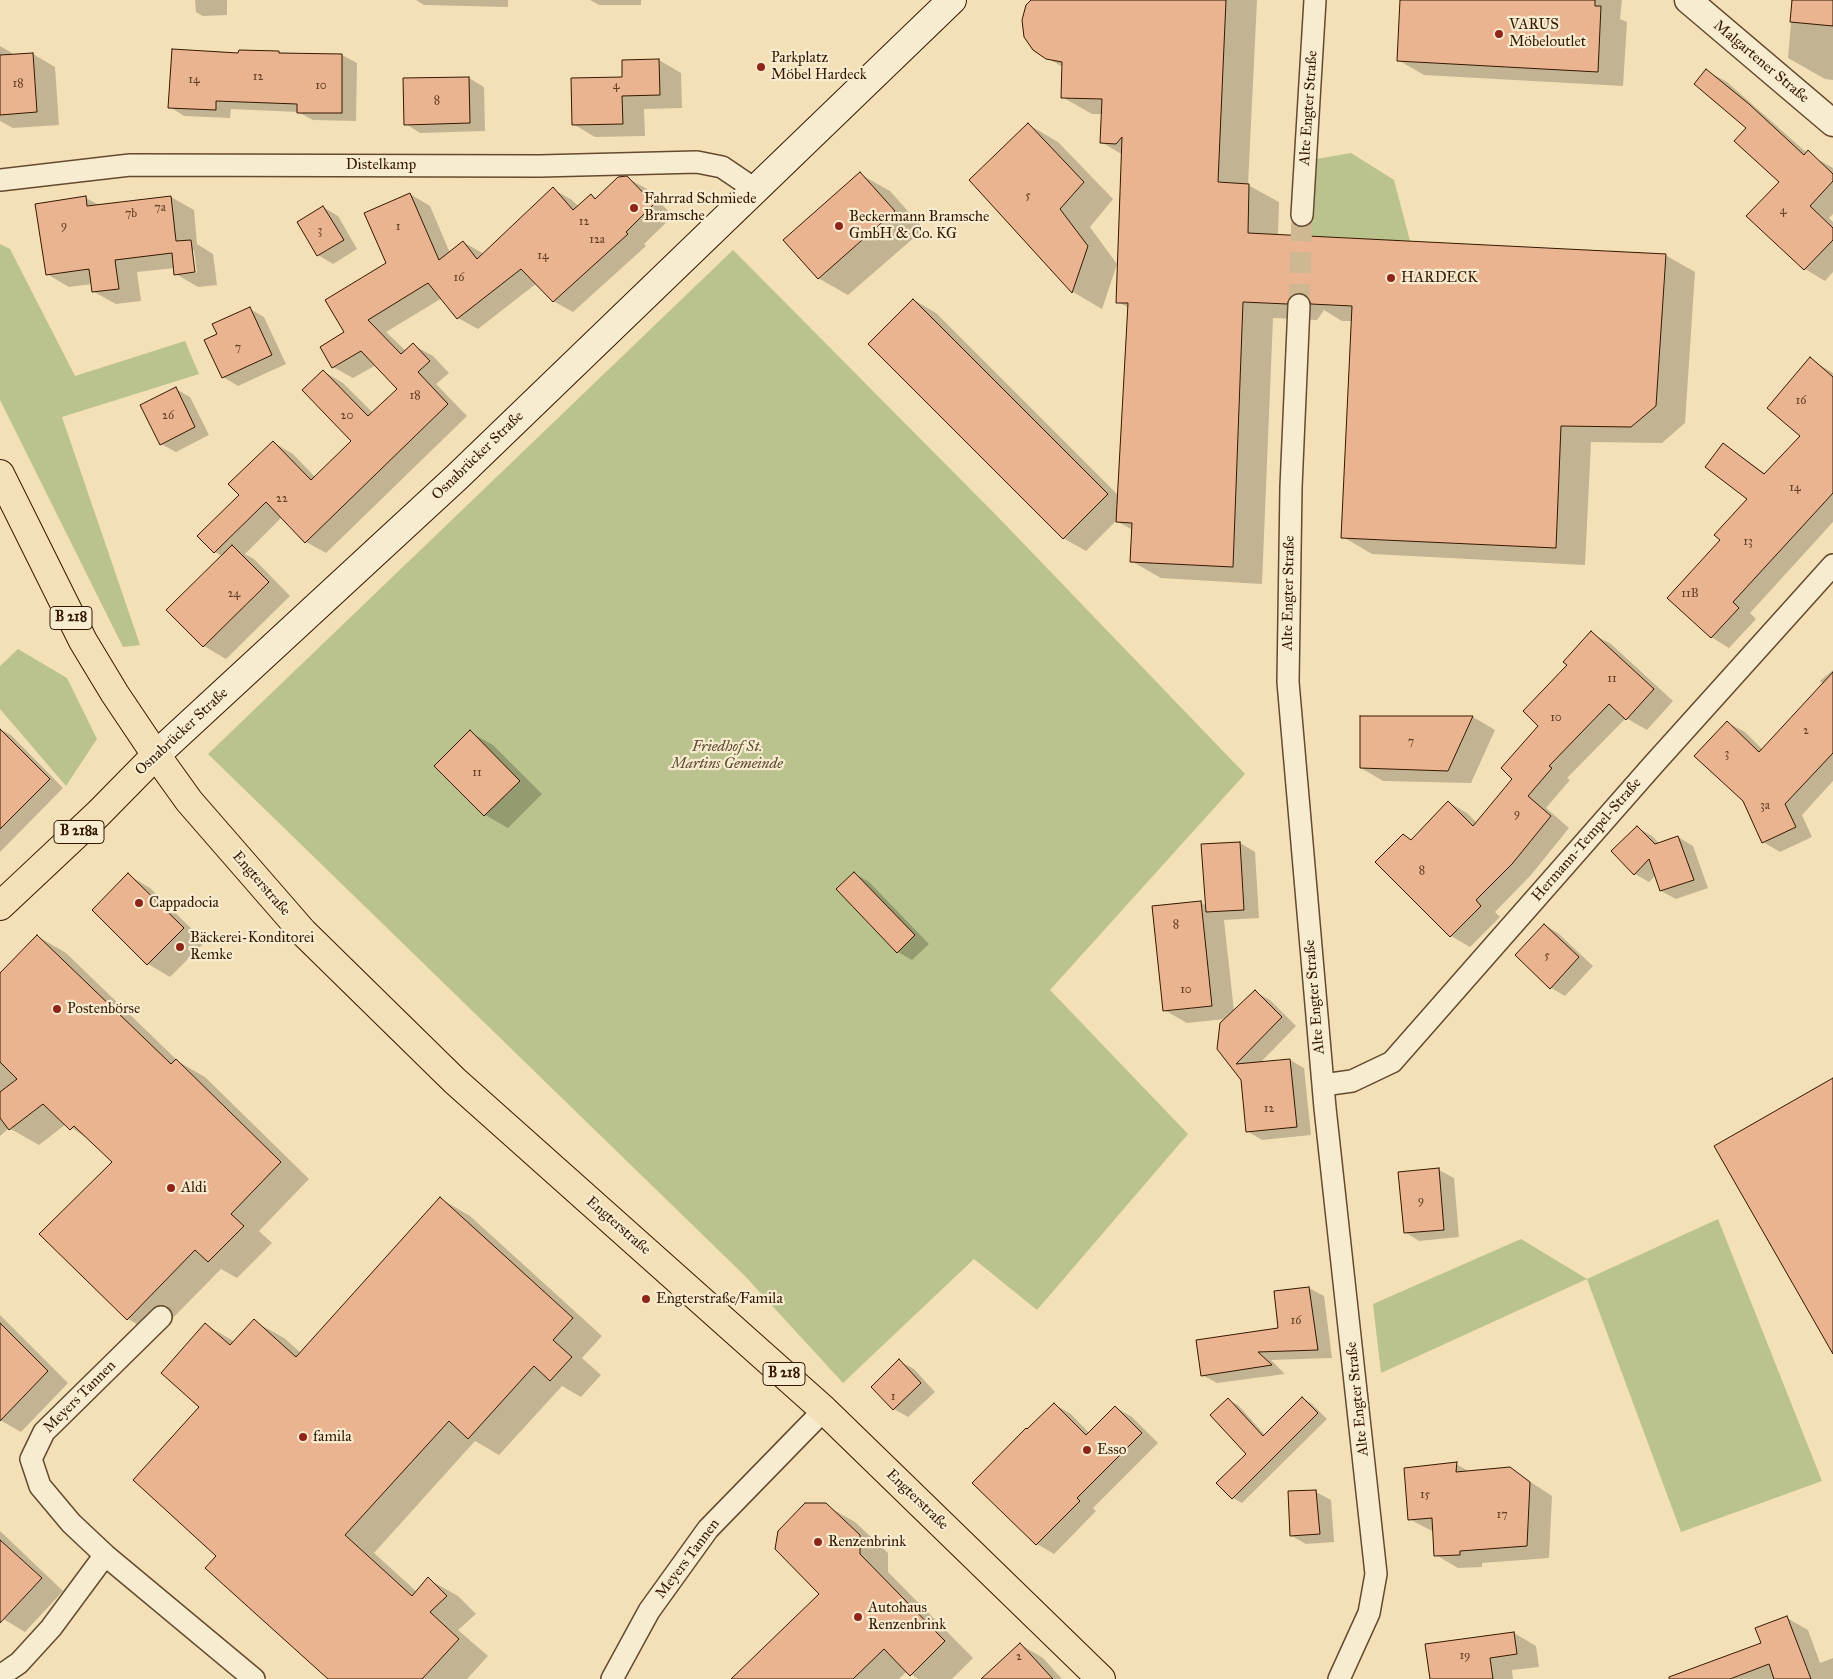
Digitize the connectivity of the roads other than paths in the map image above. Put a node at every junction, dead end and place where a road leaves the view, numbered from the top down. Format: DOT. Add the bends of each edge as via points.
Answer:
graph roads {
  1 [pos="952,0"];
  2 [pos="1315,0"];
  3 [pos="1688,0"];
  4 [pos="1833,123"];
  5 [pos="0,180"];
  6 [pos="756,190"];
  7 [pos="1302,215"];
  8 [pos="1299,305"];
  9 [pos="0,474"];
  10 [pos="1833,565"];
  11 [pos="156,755"];
  12 [pos="0,906"];
  13 [pos="1323,1085"];
  14 [pos="161,1317"];
  15 [pos="824,1410"];
  16 [pos="105,1555"];
  17 [pos="0,1676"];
  18 [pos="254,1679"];
  19 [pos="612,1679"];
  20 [pos="1101,1679"];
  21 [pos="1339,1679"];
  1 -- 6 [label="main road, Osnabrücker Straße"];
  2 -- 7 [label="street, Alte Engter Straße"];
  3 -- 4 [label="street, Malgartener Straße"];
  5 -- 6 [label="street, Distelkamp" via="130,165 540,166 697,162 722,166"];
  6 -- 11 [label="main road, Osnabrücker Straße" via="458,477"];
  8 -- 13 [label="street, Alte Engter Straße" via="1291,487 1288,682"];
  9 -- 11 [label="main road, B 218" via="83,641"];
  10 -- 13 [label="street, Hermann-Tempel-Straße" via="1392,1062 1352,1081"];
  11 -- 12 [label="main road, Osnabrücker Straße / B 218a"];
  11 -- 15 [label="main road, Engterstraße / B 218" via="189,800 303,932 455,1081"];
  13 -- 21 [label="street, Alte Engter Straße" via="1376,1574 1369,1614"];
  14 -- 16 [label="street, Meyers Tannen" via="44,1432 31,1459 40,1486 71,1523"];
  15 -- 19 [label="street, Meyers Tannen" via="708,1529 649,1611"];
  15 -- 20 [label="main road, Engterstraße / B 218"];
  16 -- 17 [label="street" via="51,1628 18,1663"];
  16 -- 18 [label="street, Meyers Tannen"];
}
